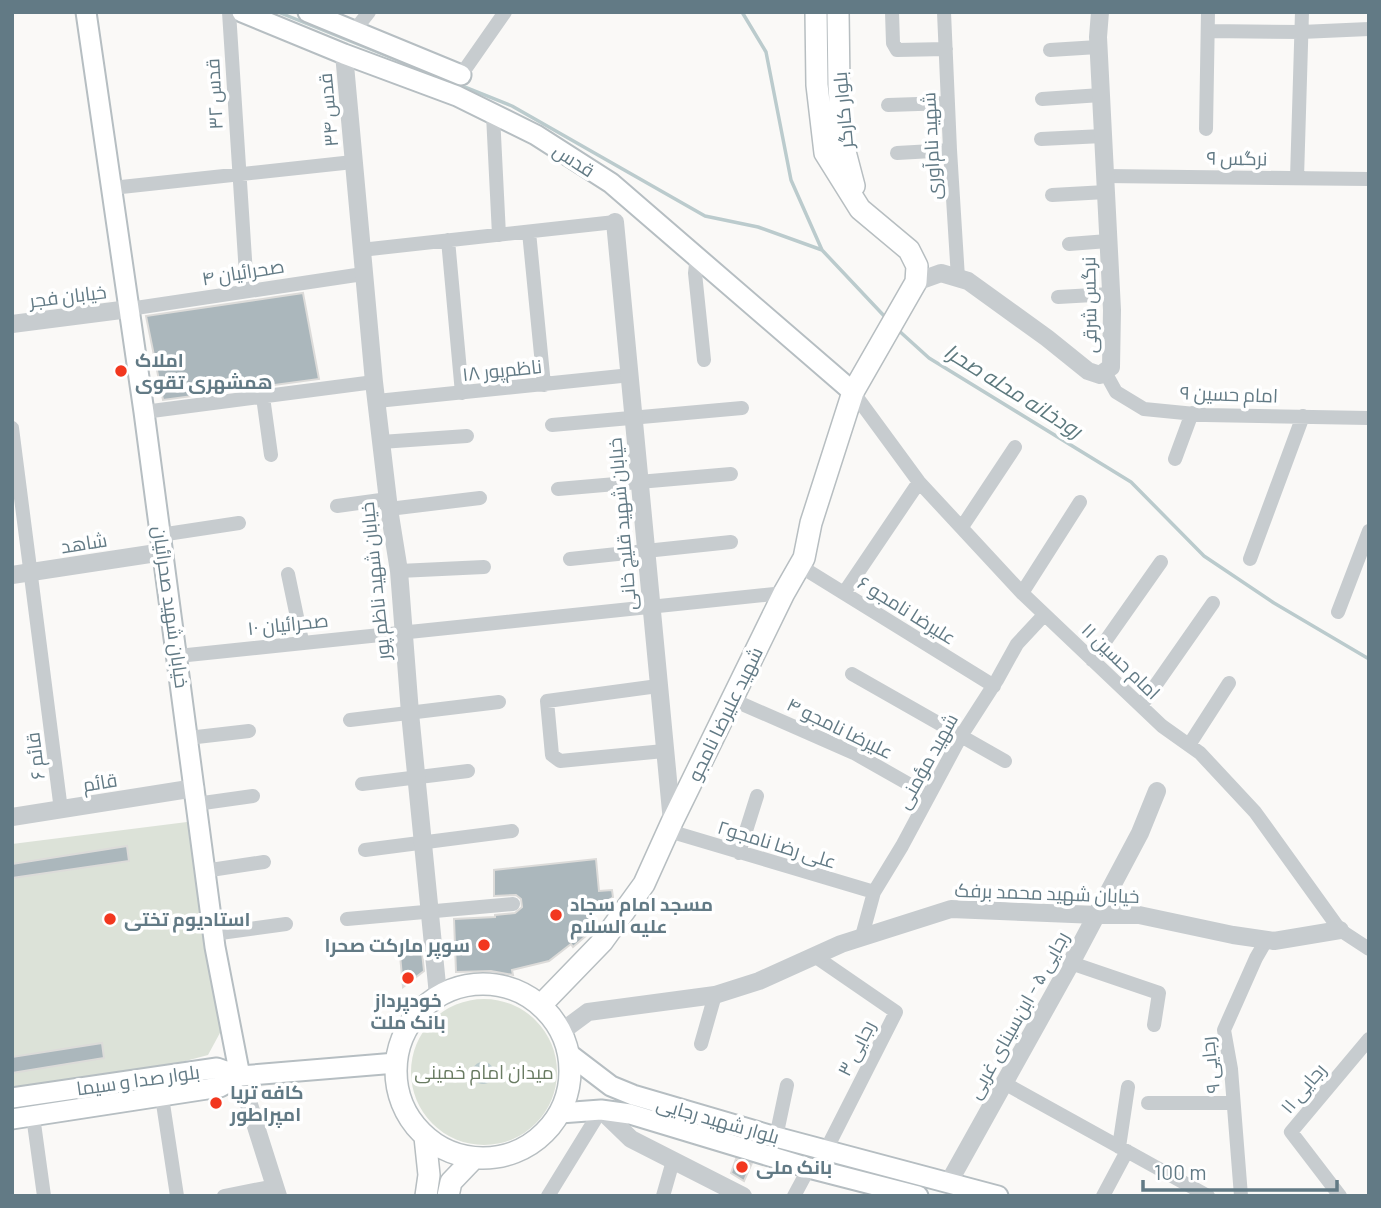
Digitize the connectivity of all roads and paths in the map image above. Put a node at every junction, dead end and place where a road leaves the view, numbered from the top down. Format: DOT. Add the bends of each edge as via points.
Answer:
graph roads {
  1 [pos="86,12"];
  2 [pos="229,12"];
  3 [pos="242,12"];
  4 [pos="308,12"];
  5 [pos="369,12"];
  6 [pos="505,12"];
  7 [pos="816,12"];
  8 [pos="838,12"];
  9 [pos="892,12"];
  10 [pos="944,12"];
  11 [pos="1100,12"];
  12 [pos="1208,12"];
  13 [pos="1302,12"];
  14 [pos="1369,29"];
  15 [pos="354,31"];
  16 [pos="1208,31"];
  17 [pos="1301,32"];
  18 [pos="1098,47"];
  19 [pos="946,49"];
  20 [pos="1050,50"];
  21 [pos="402,51"];
  22 [pos="344,54"];
  23 [pos="394,73"];
  24 [pos="461,75"];
  25 [pos="1101,95"];
  26 [pos="1042,99"];
  27 [pos="948,103"];
  28 [pos="888,105"];
  29 [pos="493,115"];
  30 [pos="1206,130"];
  31 [pos="1103,136"];
  32 [pos="1041,139"];
  33 [pos="950,150"];
  34 [pos="897,153"];
  35 [pos="354,162"];
  36 [pos="238,174"];
  37 [pos="1297,178"];
  38 [pos="1369,179"];
  39 [pos="1105,184"];
  40 [pos="112,188"];
  41 [pos="1052,195"];
  42 [pos="860,209"];
  43 [pos="615,222"];
  44 [pos="529,232"];
  45 [pos="499,235"];
  46 [pos="448,240"];
  47 [pos="1108,241"];
  48 [pos="1069,244"];
  49 [pos="361,250"];
  50 [pos="697,256"];
  51 [pos="363,274"];
  52 [pos="958,278"];
  53 [pos="916,282"];
  54 [pos="247,290"];
  55 [pos="1111,293"];
  56 [pos="1058,297"];
  57 [pos="129,309"];
  58 [pos="12,324"];
  59 [pos="704,360"];
  60 [pos="1105,372"];
  61 [pos="631,375"];
  62 [pos="374,382"];
  63 [pos="544,385"];
  64 [pos="853,392"];
  65 [pos="462,393"];
  66 [pos="263,397"];
  67 [pos="377,401"];
  68 [pos="742,408"];
  69 [pos="144,412"];
  70 [pos="1192,414"];
  71 [pos="1303,416"];
  72 [pos="634,418"];
  73 [pos="1369,418"];
  74 [pos="552,425"];
  75 [pos="12,428"];
  76 [pos="467,436"];
  77 [pos="381,442"];
  78 [pos="1015,447"];
  79 [pos="271,456"];
  80 [pos="1175,459"];
  81 [pos="731,474"];
  82 [pos="639,481"];
  83 [pos="919,482"];
  84 [pos="558,489"];
  85 [pos="480,498"];
  86 [pos="1080,502"];
  87 [pos="388,504"];
  88 [pos="337,506"];
  89 [pos="239,523"];
  90 [pos="962,527"];
  91 [pos="1369,531"];
  92 [pos="731,542"];
  93 [pos="162,543"];
  94 [pos="646,551"];
  95 [pos="570,559"];
  96 [pos="1250,559"];
  97 [pos="1161,562"];
  98 [pos="800,566"];
  99 [pos="484,567"];
  100 [pos="399,570"];
  101 [pos="32,572"];
  102 [pos="288,573"];
  103 [pos="12,575"];
  104 [pos="784,593"];
  105 [pos="844,593"];
  106 [pos="1022,593"];
  107 [pos="1213,603"];
  108 [pos="651,606"];
  109 [pos="1338,612"];
  110 [pos="1044,615"];
  111 [pos="403,632"];
  112 [pos="302,641"];
  113 [pos="178,656"];
  114 [pos="1092,660"];
  115 [pos="852,674"];
  116 [pos="1228,683"];
  117 [pos="658,686"];
  118 [pos="993,686"];
  119 [pos="733,700"];
  120 [pos="499,702"];
  121 [pos="1141,706"];
  122 [pos="410,713"];
  123 [pos="350,720"];
  124 [pos="249,731"];
  125 [pos="961,736"];
  126 [pos="188,738"];
  127 [pos="1189,745"];
  128 [pos="664,751"];
  129 [pos="1005,761"];
  130 [pos="468,771"];
  131 [pos="416,776"];
  132 [pos="362,784"];
  133 [pos="1157,792"];
  134 [pos="195,796"];
  135 [pos="253,796"];
  136 [pos="757,796"];
  137 [pos="928,796"];
  138 [pos="61,810"];
  139 [pos="12,817"];
  140 [pos="670,826"];
  141 [pos="512,831"];
  142 [pos="423,843"];
  143 [pos="365,850"];
  144 [pos="739,853"];
  145 [pos="264,862"];
  146 [pos="204,871"];
  147 [pos="874,892"];
  148 [pos="513,904"];
  149 [pos="430,912"];
  150 [pos="1097,915"];
  151 [pos="347,919"];
  152 [pos="286,924"];
  153 [pos="1340,930"];
  154 [pos="213,934"];
  155 [pos="862,936"];
  156 [pos="1267,940"];
  157 [pos="1369,949"];
  158 [pos="816,957"];
  159 [pos="1071,963"];
  160 [pos="438,995"];
  161 [pos="715,995"];
  162 [pos="541,1005"];
  163 [pos="1154,1025"];
  164 [pos="561,1032"];
  165 [pos="1369,1040"];
  166 [pos="701,1044"];
  167 [pos="569,1054"];
  168 [pos="396,1063"];
  169 [pos="240,1076"];
  170 [pos="1004,1083"];
  171 [pos="787,1085"];
  172 [pos="1128,1087"];
  173 [pos="162,1097"];
  174 [pos="12,1098"];
  175 [pos="1233,1103"];
  176 [pos="1148,1104"];
  177 [pos="601,1110"];
  178 [pos="560,1113"];
  179 [pos="33,1116"];
  180 [pos="12,1119"];
  181 [pos="425,1137"];
  182 [pos="776,1137"];
  183 [pos="1123,1149"];
  184 [pos="827,1150"];
  185 [pos="474,1158"];
  186 [pos="673,1161"];
  187 [pos="809,1168"];
  188 [pos="945,1189"];
  189 [pos="277,1191"];
  190 [pos="795,1194"];
  191 [pos="44,1196"];
  192 [pos="177,1196"];
  193 [pos="225,1196"];
  194 [pos="426,1196"];
  195 [pos="448,1196"];
  196 [pos="548,1196"];
  197 [pos="663,1196"];
  198 [pos="743,1196"];
  199 [pos="918,1196"];
  200 [pos="998,1196"];
  201 [pos="1103,1196"];
  202 [pos="1208,1196"];
  203 [pos="1241,1196"];
  204 [pos="1340,1196"];
  1 -- 40 [label="main road, خیابان شهید صحرائیان"];
  2 -- 36 [label="street, قدس ۳۲"];
  3 -- 22 [label="main road, قدس"];
  4 -- 15 [label="main road"];
  5 -- 15 [label="street"];
  6 -- 24 [label="street"];
  7 -- 42 [label="main road, بلوار کارگر" via="817,85 825,153"];
  8 -- 42 [label="main road, بلوار کارگر" via="843,144"];
  9 -- 19 [label="street" via="897,50"];
  10 -- 19 [label="street, شهید نام‌آوری"];
  11 -- 18 [label="street, نرگس شرقی"];
  12 -- 16 [label="street"];
  13 -- 17 [label="street"];
  14 -- 17 [label="street"];
  15 -- 21 [label="main road"];
  16 -- 17 [label="street"];
  16 -- 30 [label="street"];
  17 -- 37 [label="street"];
  18 -- 20 [label="street"];
  18 -- 25 [label="street, نرگس شرقی"];
  19 -- 27 [label="street, شهید نام‌آوری"];
  21 -- 23 [label="main road"];
  21 -- 24 [label="main road"];
  22 -- 23 [label="main road, قدس"];
  22 -- 35 [label="street, قدس ۳۴"];
  23 -- 29 [label="main road, قدس"];
  25 -- 26 [label="street"];
  25 -- 31 [label="street, نرگس شرقی"];
  27 -- 28 [label="street"];
  27 -- 33 [label="street, شهید نام‌آوری"];
  29 -- 45 [label="street"];
  29 -- 50 [label="main road, قدس" via="536,135 611,183"];
  31 -- 32 [label="street"];
  31 -- 39 [label="street, نرگس شرقی"];
  33 -- 34 [label="street"];
  33 -- 52 [label="street, شهید نام‌آوری"];
  35 -- 36 [label="street"];
  35 -- 49 [label="street, خیابان شهید ناظم پور"];
  36 -- 40 [label="street"];
  36 -- 54 [label="street, قدس ۳۲"];
  37 -- 38 [label="street, نرگس ۹"];
  37 -- 39 [label="street, نرگس ۹"];
  39 -- 41 [label="street, نرگس ۹"];
  39 -- 47 [label="street, نرگس شرقی"];
  40 -- 57 [label="main road, خیابان شهید صحرائیان"];
  42 -- 53 [label="main road" via="909,250 917,266"];
  43 -- 44 [label="street"];
  43 -- 61 [label="street, خیابان شهید قلیچ خانی"];
  44 -- 45 [label="street"];
  44 -- 63 [label="street"];
  45 -- 46 [label="street"];
  46 -- 49 [label="street"];
  46 -- 65 [label="street"];
  47 -- 48 [label="street"];
  47 -- 55 [label="street, نرگس شرقی"];
  49 -- 51 [label="street, خیابان شهید ناظم پور"];
  50 -- 59 [label="street"];
  50 -- 64 [label="main road, قدس"];
  51 -- 54 [label="street, صحرائیان ۴"];
  51 -- 62 [label="street, خیابان شهید ناظم پور"];
  52 -- 53 [label="street" via="941,273"];
  52 -- 60 [label="street, نرگس شرقی" via="998,302 1088,371"];
  53 -- 64 [label="main road, شهید علیرضا نامجو"];
  54 -- 57 [label="street, صحرائیان ۴"];
  55 -- 56 [label="street"];
  55 -- 60 [label="street, نرگس شرقی" via="1113,353 1111,367"];
  57 -- 58 [label="street, خیابان فجر"];
  57 -- 69 [label="main road, خیابان شهید صحرائیان"];
  60 -- 70 [label="street, امام حسین ۹" via="1116,392 1144,409"];
  61 -- 63 [label="street, ناظم‌پور ۱۸"];
  61 -- 72 [label="street, خیابان شهید قلیچ خانی"];
  62 -- 66 [label="street"];
  62 -- 67 [label="street, خیابان شهید ناظم پور"];
  63 -- 65 [label="street, ناظم‌پور ۱۸"];
  64 -- 83 [label="street, امام حسین ۱۱"];
  64 -- 98 [label="main road, شهید علیرضا نامجو"];
  65 -- 67 [label="street, ناظم‌پور ۱۸"];
  66 -- 69 [label="street"];
  66 -- 79 [label="street"];
  67 -- 77 [label="street, خیابان شهید ناظم پور"];
  68 -- 72 [label="street"];
  69 -- 93 [label="main road, خیابان شهید صحرائیان"];
  70 -- 71 [label="street, امام حسین ۹"];
  70 -- 80 [label="street"];
  71 -- 73 [label="street, امام حسین ۹"];
  71 -- 96 [label="street"];
  72 -- 74 [label="street"];
  72 -- 82 [label="street, خیابان شهید قلیچ خانی"];
  75 -- 101 [label="street, قائم ۶"];
  76 -- 77 [label="street"];
  77 -- 87 [label="street, خیابان شهید ناظم پور"];
  78 -- 90 [label="street"];
  81 -- 82 [label="street"];
  82 -- 84 [label="street"];
  82 -- 94 [label="street, خیابان شهید قلیچ خانی"];
  83 -- 90 [label="street, امام حسین ۱۱"];
  83 -- 105 [label="street"];
  85 -- 87 [label="street"];
  86 -- 106 [label="street"];
  87 -- 88 [label="street"];
  87 -- 100 [label="street, خیابان شهید ناظم پور"];
  89 -- 93 [label="street"];
  90 -- 106 [label="street, امام حسین ۱۱"];
  91 -- 109 [label="street"];
  92 -- 94 [label="street"];
  93 -- 101 [label="street, شاهد"];
  93 -- 113 [label="main road, خیابان شهید صحرائیان"];
  94 -- 95 [label="street"];
  94 -- 108 [label="street, خیابان شهید قلیچ خانی"];
  97 -- 114 [label="street"];
  98 -- 104 [label="main road, شهید علیرضا نامجو"];
  98 -- 105 [label="street, علیرضا نامجو ۶"];
  99 -- 100 [label="street"];
  100 -- 111 [label="street, خیابان شهید ناظم پور"];
  101 -- 103 [label="street, شاهد"];
  101 -- 138 [label="street, قائم ۶"];
  102 -- 112 [label="street"];
  104 -- 108 [label="street, صحرائیان ۱۰"];
  104 -- 119 [label="main road, شهید علیرضا نامجو"];
  105 -- 118 [label="street, علیرضا نامجو ۶"];
  106 -- 110 [label="street, امام حسین ۱۱"];
  107 -- 121 [label="street"];
  108 -- 111 [label="street, صحرائیان ۱۰"];
  108 -- 117 [label="street, خیابان شهید قلیچ خانی"];
  110 -- 114 [label="street, امام حسین ۱۱"];
  110 -- 118 [label="street, شهید مؤمنی" via="1017,644"];
  111 -- 112 [label="street, صحرائیان ۱۰"];
  111 -- 122 [label="street, خیابان شهید ناظم پور"];
  112 -- 113 [label="street, صحرائیان ۱۰"];
  113 -- 126 [label="main road, خیابان شهید صحرائیان"];
  114 -- 121 [label="street, امام حسین ۱۱"];
  115 -- 125 [label="street"];
  116 -- 127 [label="street"];
  117 -- 128 [label="street, خیابان شهید قلیچ خانی"];
  117 -- 128 [label="street" via="547,701 552,755 560,761"];
  118 -- 125 [label="street, شهید مؤمنی"];
  119 -- 137 [label="street, علیرضا نامجو ۴" via="854,753"];
  119 -- 140 [label="main road, شهید علیرضا نامجو"];
  120 -- 122 [label="street"];
  121 -- 127 [label="street, امام حسین ۱۱"];
  122 -- 123 [label="street"];
  122 -- 131 [label="street, خیابان شهید ناظم پور"];
  124 -- 126 [label="street"];
  125 -- 129 [label="street"];
  125 -- 137 [label="street, شهید مؤمنی"];
  126 -- 134 [label="main road, خیابان شهید صحرائیان"];
  127 -- 153 [label="street, امام حسین ۱۱" via="1255,812"];
  128 -- 140 [label="street, خیابان شهید قلیچ خانی"];
  130 -- 131 [label="street"];
  131 -- 132 [label="street"];
  131 -- 142 [label="street, خیابان شهید ناظم پور"];
  133 -- 150 [label="street, رجایی ۵ - ابن‌سینای غربی"];
  134 -- 135 [label="street"];
  134 -- 138 [label="street, قائم"];
  134 -- 146 [label="main road, خیابان شهید صحرائیان"];
  136 -- 144 [label="street"];
  137 -- 147 [label="street, شهید مؤمنی"];
  138 -- 139 [label="street, قائم"];
  140 -- 144 [label="street, علی رضا نامجو۲"];
  140 -- 162 [label="main road, شهید علیرضا نامجو" via="644,884 602,942"];
  141 -- 142 [label="street"];
  142 -- 143 [label="street"];
  142 -- 149 [label="street, خیابان شهید ناظم پور"];
  144 -- 147 [label="street, علی رضا نامجو۲"];
  145 -- 146 [label="street"];
  146 -- 154 [label="main road, خیابان شهید صحرائیان"];
  147 -- 155 [label="street, شهید مؤمنی"];
  148 -- 149 [label="street"];
  149 -- 151 [label="street"];
  149 -- 160 [label="street, خیابان شهید ناظم پور"];
  150 -- 155 [label="street, خیابان شهید محمد برفک" via="951,909"];
  150 -- 156 [label="street, خیابان شهید محمد برفک" via="1139,915"];
  150 -- 159 [label="street, رجایی ۵ - ابن‌سینای غربی"];
  152 -- 154 [label="street"];
  153 -- 156 [label="street, خیابان شهید محمد برفک"];
  153 -- 157 [label="street, امام حسین ۱۱"];
  154 -- 169 [label="main road, خیابان شهید صحرائیان"];
  155 -- 158 [label="street, خیابان شهید محمد برفک"];
  156 -- 175 [label="street, رجایی ۹" via="1223,1030"];
  158 -- 161 [label="street, خیابان شهید محمد برفک"];
  158 -- 184 [label="street, رجایی ۳" via="896,1012"];
  159 -- 163 [label="street" via="1159,993"];
  159 -- 170 [label="street, رجایی ۵ - ابن‌سینای غربی"];
  160 -- 162 [label="main road" via="464,985 491,983 517,990"];
  160 -- 168 [label="main road" via="417,1013 402,1036"];
  161 -- 164 [label="street, خیابان شهید محمد برفک" via="588,1012"];
  161 -- 166 [label="street"];
  162 -- 164 [label="main road"];
  164 -- 167 [label="main road"];
  165 -- 204 [label="street, رجایی ۱۱" via="1291,1132"];
  167 -- 178 [label="main road" via="568,1093"];
  167 -- 182 [label="main road, بلوار شهید رجایی" via="611,1086 633,1096"];
  168 -- 169 [label="main road"];
  168 -- 181 [label="main road" via="397,1090 407,1116"];
  169 -- 173 [label="main road, بلوار صدا و سیما" via="220,1087"];
  169 -- 174 [label="main road, بلوار صدا و سیما" via="217,1068"];
  169 -- 189 [label="street, خیابان شهید صحرائیان"];
  170 -- 183 [label="street"];
  170 -- 188 [label="street, رجایی ۵ - ابن‌سینای غربی"];
  171 -- 182 [label="street"];
  172 -- 183 [label="street"];
  173 -- 179 [label="main road, بلوار صدا و سیما"];
  173 -- 192 [label="street"];
  175 -- 176 [label="street"];
  175 -- 203 [label="street, رجایی ۹"];
  177 -- 178 [label="main road, بلوار شهید رجایی"];
  177 -- 186 [label="street" via="631,1139"];
  177 -- 187 [label="main road, بلوار شهید رجایی" via="630,1114"];
  177 -- 196 [label="street"];
  178 -- 185 [label="main road" via="545,1133 524,1149 500,1157"];
  179 -- 180 [label="main road, بلوار صدا و سیما"];
  179 -- 191 [label="street"];
  181 -- 185 [label="main road" via="448,1152"];
  181 -- 194 [label="main road"];
  182 -- 184 [label="main road, بلوار شهید رجایی"];
  183 -- 201 [label="street"];
  183 -- 202 [label="street"];
  184 -- 188 [label="main road, بلوار شهید رجایی"];
  185 -- 195 [label="main road" via="451,1182"];
  186 -- 197 [label="street"];
  186 -- 198 [label="street"];
  187 -- 190 [label="street"];
  187 -- 199 [label="main road, بلوار شهید رجایی"];
  188 -- 200 [label="main road, بلوار شهید رجایی"];
  189 -- 193 [label="street"];
}
